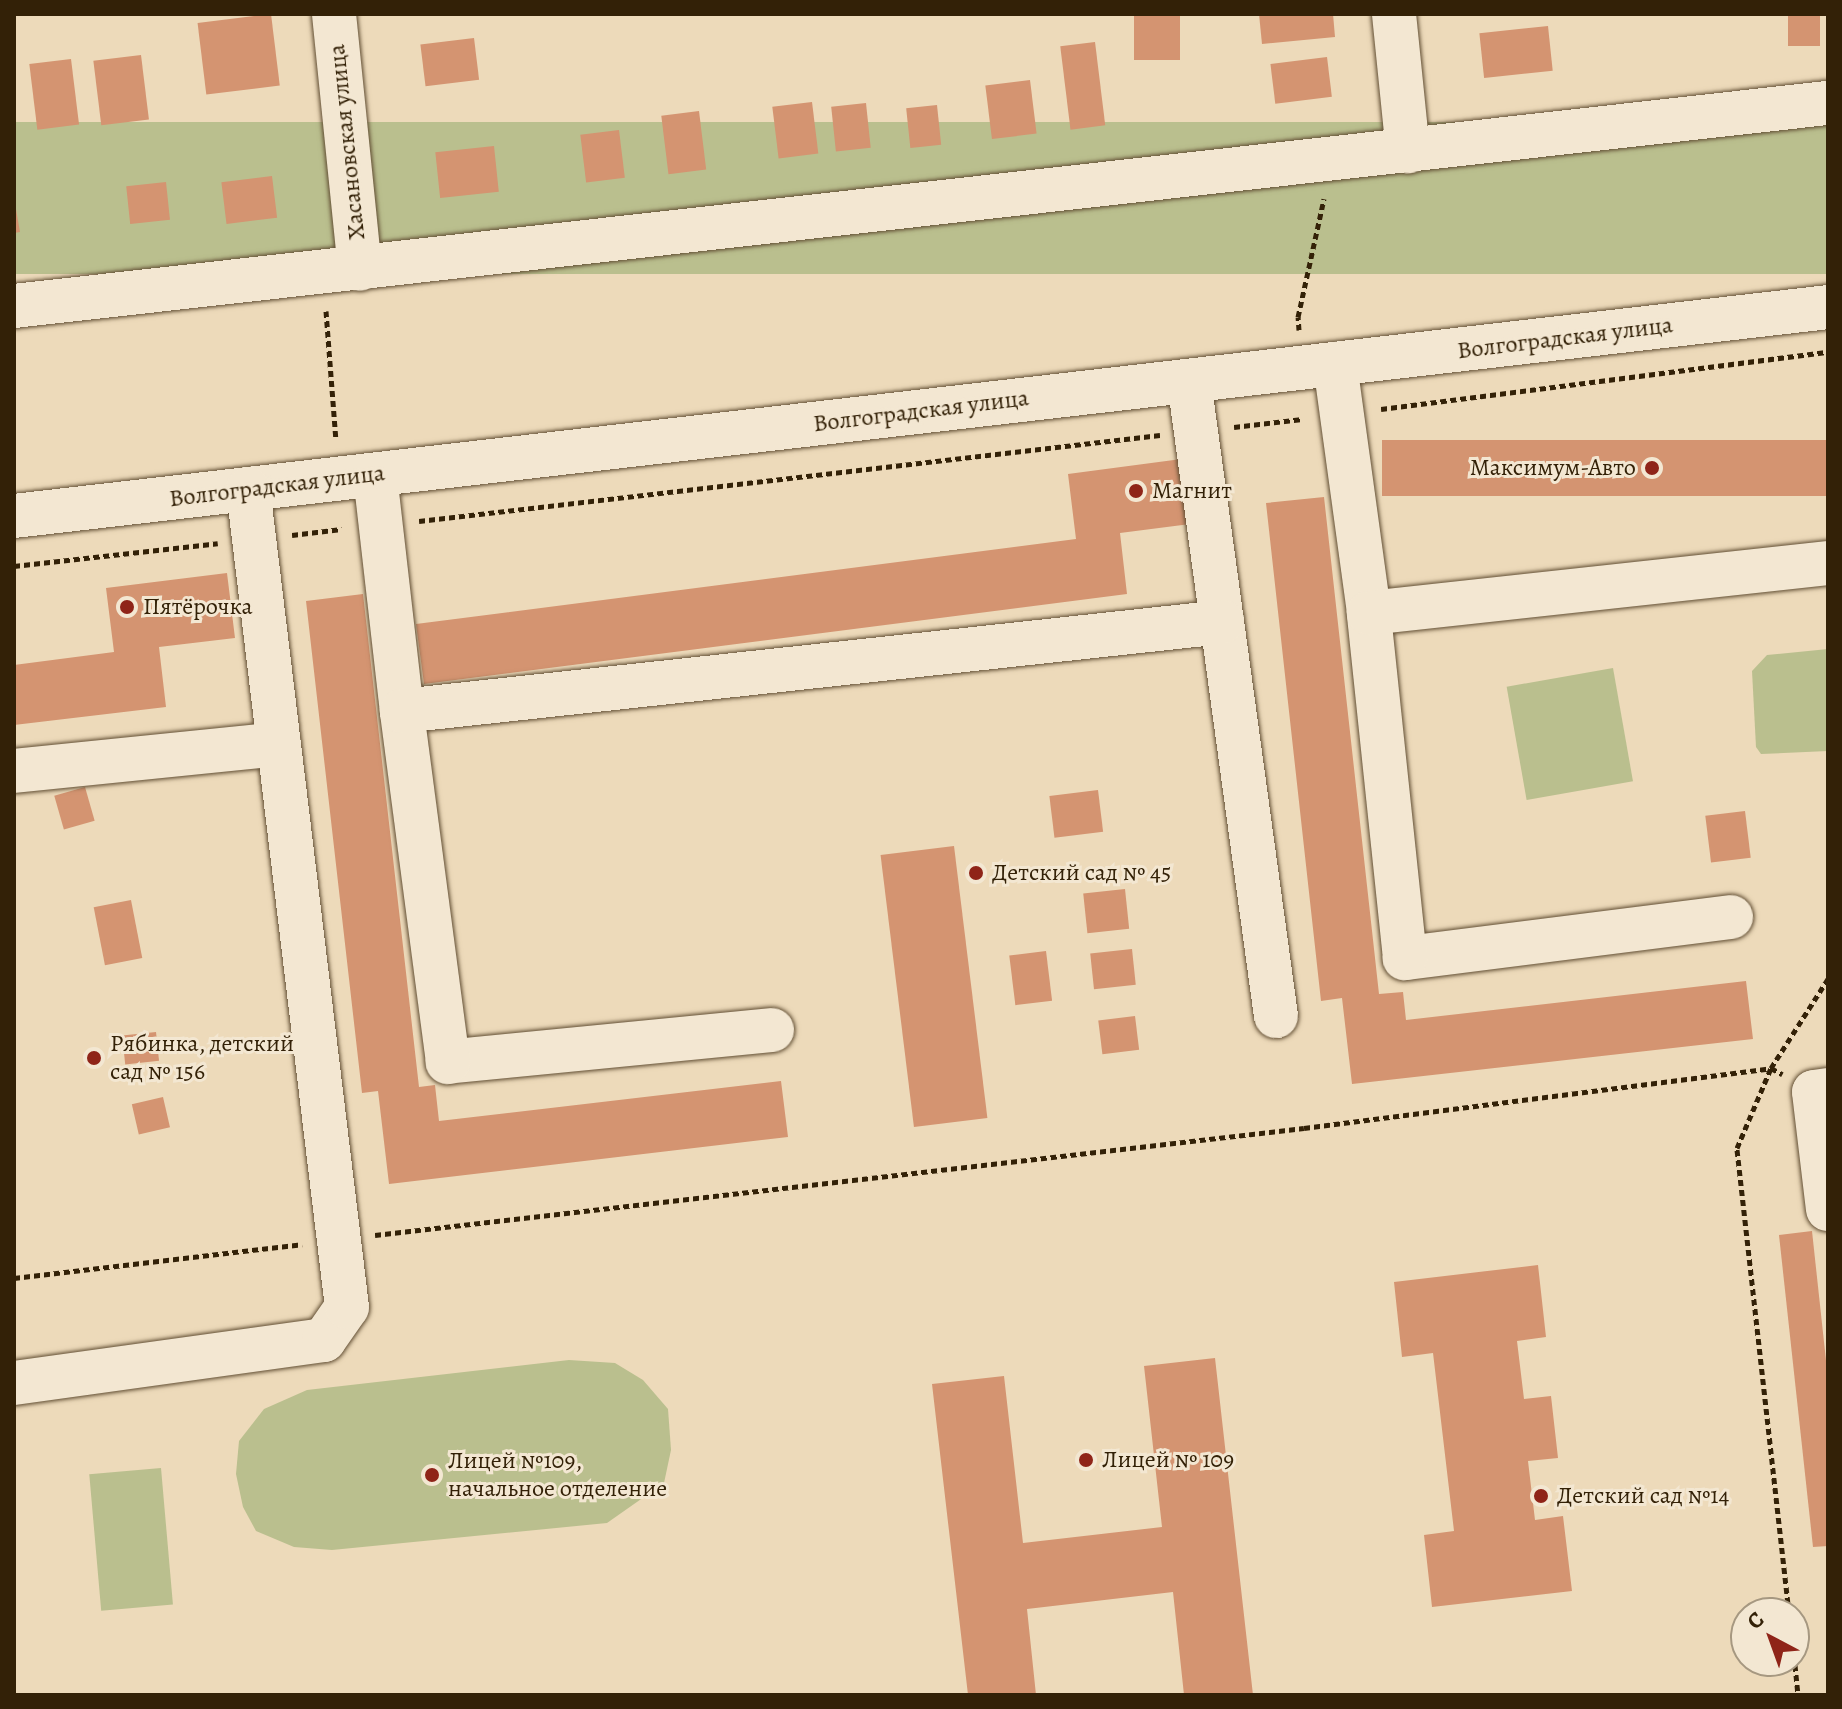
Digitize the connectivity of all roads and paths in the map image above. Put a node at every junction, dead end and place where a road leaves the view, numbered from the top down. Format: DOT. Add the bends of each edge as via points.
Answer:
graph roads {
  1 [pos="334,14"];
  2 [pos="1394,14"];
  3 [pos="1828,103"];
  4 [pos="1408,151"];
  5 [pos="1333,159"];
  6 [pos="360,269"];
  7 [pos="326,303"];
  8 [pos="14,306"];
  9 [pos="1828,307"];
  10 [pos="1828,352"];
  11 [pos="1319,366"];
  12 [pos="1189,381"];
  13 [pos="1342,414"];
  14 [pos="1196,431"];
  15 [pos="357,478"];
  16 [pos="248,489"];
  17 [pos="14,516"];
  18 [pos="362,527"];
  19 [pos="253,539"];
  20 [pos="1828,563"];
  21 [pos="14,566"];
  22 [pos="1369,613"];
  23 [pos="1222,622"];
  24 [pos="402,711"];
  25 [pos="279,744"];
  26 [pos="14,771"];
  27 [pos="1731,917"];
  28 [pos="1828,979"];
  29 [pos="1276,1016"];
  30 [pos="772,1030"];
  31 [pos="1771,1068"];
  32 [pos="1821,1091"];
  33 [pos="1828,1209"];
  34 [pos="338,1239"];
  35 [pos="14,1278"];
  36 [pos="14,1383"];
  37 [pos="1787,1597"];
  1 -- 6 [label="street, Хасановская улица"];
  2 -- 4 [label="street"];
  3 -- 4 [label="street"];
  4 -- 5 [label="street"];
  5 -- 6 [label="street"];
  5 -- 11 [label="path" via="1298,317"];
  6 -- 8 [label="street"];
  7 -- 15 [label="path"];
  9 -- 11 [label="street, Волгоградская улица"];
  10 -- 13 [label="path"];
  11 -- 12 [label="street, Волгоградская улица"];
  11 -- 13 [label="street"];
  11 -- 14 [label="path" via="1310,418"];
  12 -- 14 [label="street"];
  12 -- 15 [label="street, Волгоградская улица"];
  13 -- 22 [label="street"];
  14 -- 18 [label="path"];
  14 -- 23 [label="street"];
  15 -- 16 [label="street, Волгоградская улица"];
  15 -- 18 [label="street"];
  15 -- 18 [label="path"];
  16 -- 17 [label="street, Волгоградская улица"];
  16 -- 19 [label="street"];
  18 -- 19 [label="path"];
  18 -- 24 [label="street"];
  19 -- 21 [label="path"];
  19 -- 25 [label="street"];
  20 -- 22 [label="street"];
  22 -- 27 [label="street" via="1405,958"];
  23 -- 24 [label="street"];
  23 -- 29 [label="street"];
  24 -- 30 [label="street" via="448,1062"];
  25 -- 26 [label="street"];
  25 -- 34 [label="street"];
  28 -- 31 [label="path"];
  31 -- 32 [label="path"];
  31 -- 34 [label="path" via="1304,1128"];
  31 -- 37 [label="path" via="1737,1148"];
  32 -- 33 [label="street"];
  34 -- 35 [label="path"];
  34 -- 36 [label="street" via="347,1307 324,1340"];
}
